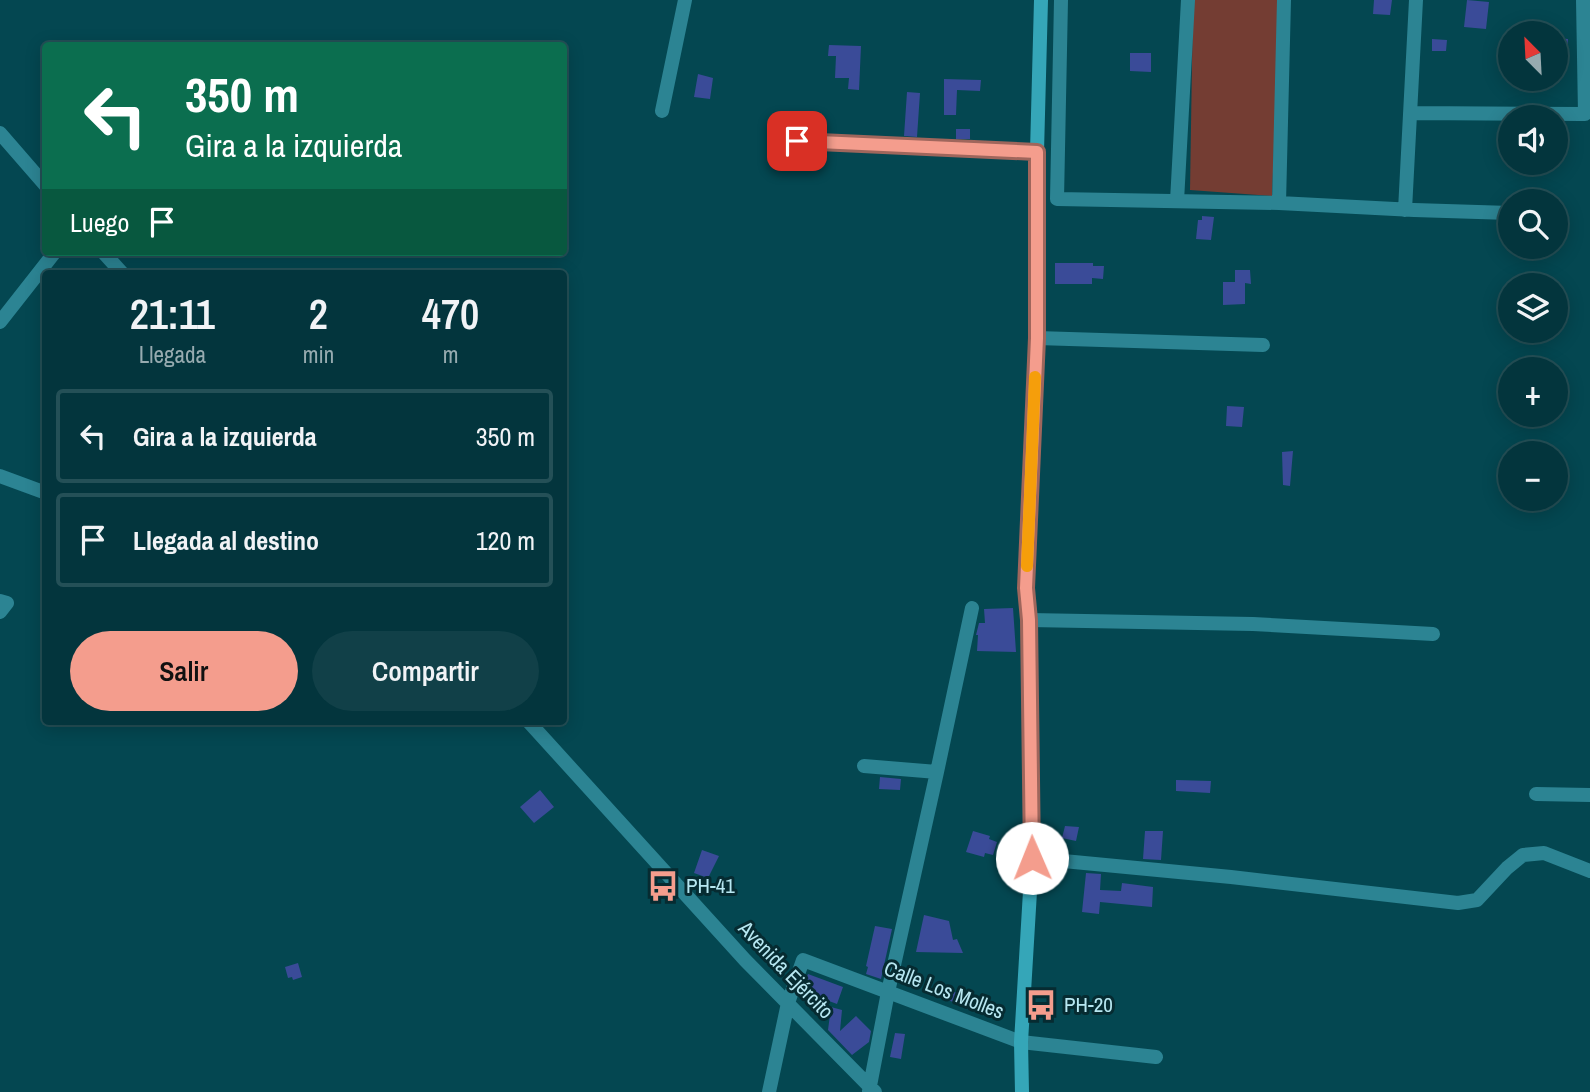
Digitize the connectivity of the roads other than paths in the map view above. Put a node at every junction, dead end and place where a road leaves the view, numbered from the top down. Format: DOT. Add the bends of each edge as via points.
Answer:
graph roads {
  1 [pos="685,0"];
  2 [pos="1041,0"];
  3 [pos="1061,0"];
  4 [pos="1188,0"];
  5 [pos="1284,0"];
  6 [pos="1416,0"];
  7 [pos="1583,0"];
  8 [pos="662,111"];
  9 [pos="1410,113"];
  10 [pos="0,133"];
  11 [pos="797,141"];
  12 [pos="1037,152"];
  13 [pos="42,181"];
  14 [pos="1177,201"];
  15 [pos="1279,203"];
  16 [pos="1405,210"];
  17 [pos="1498,213"];
  18 [pos="52,256"];
  19 [pos="107,256"];
  20 [pos="119,270"];
  21 [pos="0,321"];
  22 [pos="1037,338"];
  23 [pos="1263,345"];
  24 [pos="0,477"];
  25 [pos="42,492"];
  26 [pos="0,601"];
  27 [pos="972,608"];
  28 [pos="0,612"];
  29 [pos="1029,620"];
  30 [pos="1433,634"];
  31 [pos="532,725"];
  32 [pos="864,766"];
  33 [pos="937,772"];
  34 [pos="1536,794"];
  35 [pos="1590,796"];
  36 [pos="1032,858"];
  37 [pos="1590,871"];
  38 [pos="888,992"];
  39 [pos="788,1003"];
  40 [pos="1021,1042"];
  41 [pos="1156,1057"];
  42 [pos="871,1090"];
  43 [pos="769,1092"];
  44 [pos="1022,1092"];
  1 -- 8 [label="street"];
  2 -- 12 [label="street"];
  3 -- 14 [label="street" via="1058,199"];
  4 -- 14 [label="street"];
  5 -- 15 [label="street"];
  6 -- 9 [label="street"];
  7 -- 9 [label="street" via="1585,114"];
  9 -- 16 [label="street"];
  10 -- 13 [label="street"];
  11 -- 12 [label="street"];
  12 -- 22 [label="street"];
  14 -- 15 [label="street"];
  15 -- 16 [label="street"];
  16 -- 17 [label="street"];
  18 -- 21 [label="street"];
  19 -- 20 [label="street"];
  22 -- 23 [label="street"];
  22 -- 29 [label="street" via="1026,588"];
  24 -- 25 [label="street"];
  26 -- 28 [label="street" via="7,603"];
  27 -- 33 [label="street"];
  29 -- 30 [label="street" via="1253,624"];
  29 -- 36 [label="street"];
  31 -- 39 [label="street, Avenida Ejército"];
  32 -- 33 [label="street"];
  33 -- 38 [label="street"];
  34 -- 35 [label="street"];
  36 -- 37 [label="street" via="1458,903 1477,900 1523,855 1544,853"];
  36 -- 40 [label="street"];
  38 -- 39 [label="street, Calle Los Molles" via="803,960"];
  38 -- 40 [label="street, Calle Los Molles"];
  38 -- 42 [label="street"];
  39 -- 42 [label="street, Avenida Ejército"];
  39 -- 43 [label="street"];
  40 -- 41 [label="street, Calle Los Molles"];
  40 -- 44 [label="street"];
}
